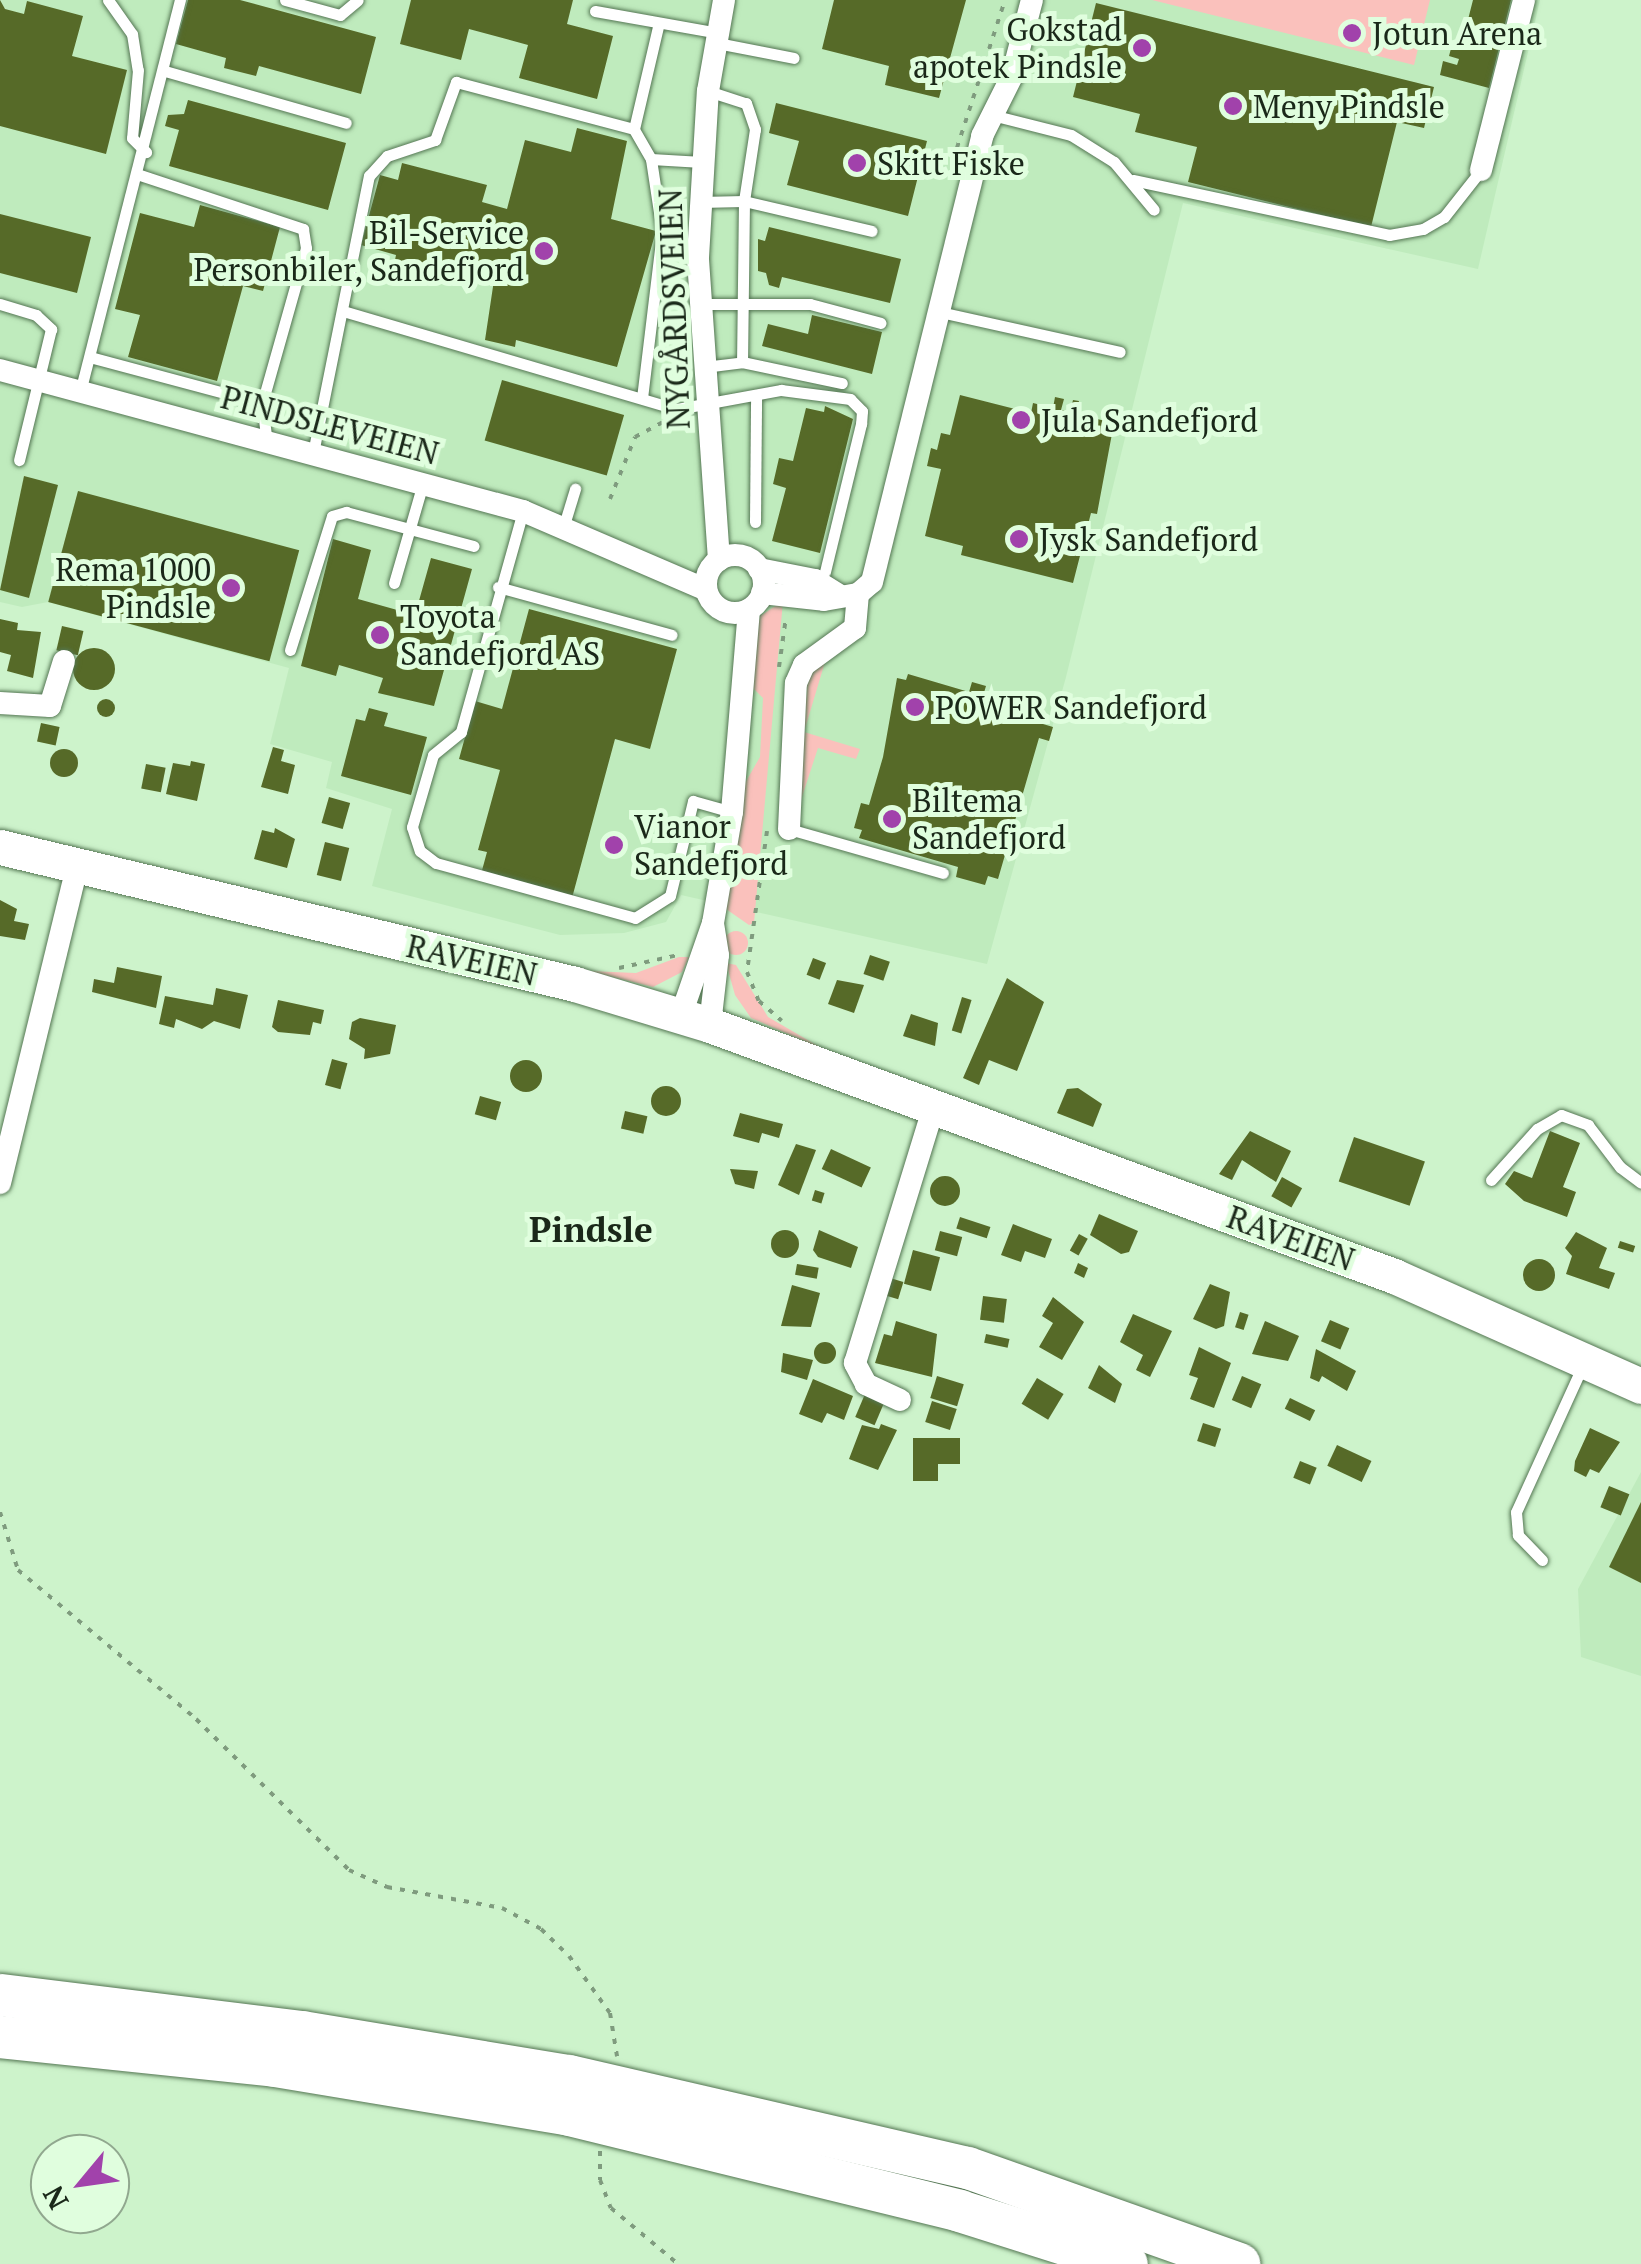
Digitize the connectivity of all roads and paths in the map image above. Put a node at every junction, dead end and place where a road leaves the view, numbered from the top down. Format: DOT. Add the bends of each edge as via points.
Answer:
graph roads {
  1 [pos="108,0"];
  2 [pos="180,0"];
  3 [pos="284,0"];
  4 [pos="358,0"];
  5 [pos="724,0"];
  6 [pos="1032,0"];
  7 [pos="1524,0"];
  8 [pos="595,11"];
  9 [pos="658,27"];
  10 [pos="718,38"];
  11 [pos="794,58"];
  12 [pos="166,71"];
  13 [pos="708,91"];
  14 [pos="992,114"];
  15 [pos="346,123"];
  16 [pos="634,128"];
  17 [pos="146,152"];
  18 [pos="651,159"];
  19 [pos="702,162"];
  20 [pos="1481,170"];
  21 [pos="140,175"];
  22 [pos="1133,180"];
  23 [pos="744,201"];
  24 [pos="700,202"];
  25 [pos="1154,210"];
  26 [pos="872,231"];
  27 [pos="745,300"];
  28 [pos="0,304"];
  29 [pos="700,304"];
  30 [pos="343,311"];
  31 [pos="940,312"];
  32 [pos="881,323"];
  33 [pos="1120,352"];
  34 [pos="90,357"];
  35 [pos="742,362"];
  36 [pos="704,367"];
  37 [pos="0,370"];
  38 [pos="41,382"];
  39 [pos="842,383"];
  40 [pos="80,392"];
  41 [pos="756,395"];
  42 [pos="642,398"];
  43 [pos="262,403"];
  44 [pos="707,406"];
  45 [pos="677,409"];
  46 [pos="267,442"];
  47 [pos="313,453"];
  48 [pos="19,460"];
  49 [pos="424,483"];
  50 [pos="575,489"];
  51 [pos="610,499"];
  52 [pos="523,511"];
  53 [pos="755,522"];
  54 [pos="564,525"];
  55 [pos="409,528"];
  56 [pos="474,546"];
  57 [pos="825,572"];
  58 [pos="734,582"];
  59 [pos="394,583"];
  60 [pos="498,588"];
  61 [pos="848,594"];
  62 [pos="672,635"];
  63 [pos="290,650"];
  64 [pos="64,661"];
  65 [pos="0,702"];
  66 [pos="732,812"];
  67 [pos="790,829"];
  68 [pos="0,847"];
  69 [pos="78,866"];
  70 [pos="944,872"];
  71 [pos="686,952"];
  72 [pos="747,960"];
  73 [pos="608,968"];
  74 [pos="767,1010"];
  75 [pos="696,1020"];
  76 [pos="934,1107"];
  77 [pos="1491,1180"];
  78 [pos="0,1183"];
  79 [pos="1641,1183"];
  80 [pos="1586,1359"];
  81 [pos="1641,1386"];
  82 [pos="900,1400"];
  83 [pos="0,1512"];
  84 [pos="1542,1560"];
  85 [pos="0,1995"];
  86 [pos="0,2037"];
  87 [pos="617,2061"];
  88 [pos="600,2146"];
  89 [pos="678,2264"];
  90 [pos="1127,2264"];
  91 [pos="1239,2264"];
  1 -- 17 [label="lane" via="132,34 138,70 132,138"];
  2 -- 12 [label="lane"];
  3 -- 4 [label="lane" via="340,15"];
  5 -- 10 [label="street, NYGÅRDSVEIEN"];
  6 -- 14 [label="street" via="1012,76"];
  7 -- 20 [label="street"];
  8 -- 9 [label="lane"];
  9 -- 10 [label="lane"];
  9 -- 16 [label="lane"];
  10 -- 11 [label="lane"];
  10 -- 13 [label="street, NYGÅRDSVEIEN"];
  12 -- 15 [label="lane"];
  12 -- 17 [label="lane"];
  13 -- 19 [label="street, NYGÅRDSVEIEN"];
  13 -- 23 [label="lane" via="738,96 752,112 756,129"];
  14 -- 22 [label="lane" via="1071,135"];
  14 -- 31 [label="street"];
  16 -- 18 [label="lane"];
  16 -- 30 [label="lane" via="456,82 434,140 387,156 369,176"];
  17 -- 21 [label="lane"];
  18 -- 19 [label="lane"];
  18 -- 42 [label="lane" via="661,264"];
  19 -- 24 [label="street, NYGÅRDSVEIEN"];
  20 -- 22 [label="lane" via="1444,217 1407,234 1367,232"];
  21 -- 34 [label="lane"];
  21 -- 43 [label="lane" via="303,229 306,248"];
  22 -- 25 [label="lane"];
  23 -- 24 [label="lane"];
  23 -- 26 [label="lane"];
  23 -- 27 [label="lane"];
  24 -- 29 [label="street, NYGÅRDSVEIEN"];
  27 -- 29 [label="lane"];
  27 -- 32 [label="lane" via="810,304"];
  27 -- 35 [label="lane"];
  28 -- 38 [label="lane" via="36,315 51,329"];
  29 -- 36 [label="street, NYGÅRDSVEIEN"];
  30 -- 42 [label="lane"];
  30 -- 47 [label="lane"];
  31 -- 33 [label="lane"];
  31 -- 61 [label="street" via="872,582"];
  34 -- 40 [label="lane"];
  34 -- 43 [label="lane"];
  35 -- 36 [label="lane"];
  35 -- 39 [label="lane"];
  36 -- 44 [label="street, NYGÅRDSVEIEN"];
  37 -- 38 [label="street, PINDSLEVEIEN"];
  38 -- 40 [label="street, PINDSLEVEIEN"];
  38 -- 48 [label="lane"];
  40 -- 46 [label="street, PINDSLEVEIEN"];
  41 -- 44 [label="lane"];
  41 -- 53 [label="lane"];
  41 -- 57 [label="lane" via="797,391 850,399 862,411"];
  42 -- 45 [label="lane"];
  43 -- 46 [label="lane"];
  44 -- 45 [label="lane"];
  44 -- 58 [label="street, NYGÅRDSVEIEN"];
  45 -- 51 [label="path" via="658,430 635,438"];
  46 -- 47 [label="street, PINDSLEVEIEN"];
  47 -- 49 [label="street, PINDSLEVEIEN"];
  49 -- 52 [label="street, PINDSLEVEIEN"];
  49 -- 55 [label="lane"];
  50 -- 54 [label="lane"];
  52 -- 54 [label="street, PINDSLEVEIEN"];
  52 -- 60 [label="lane"];
  54 -- 58 [label="street, PINDSLEVEIEN" via="639,556"];
  55 -- 56 [label="lane"];
  55 -- 59 [label="lane"];
  55 -- 63 [label="lane" via="346,512 332,516"];
  58 -- 61 [label="street, PINDSLEVEIEN" via="815,580"];
  58 -- 66 [label="street"];
  60 -- 62 [label="lane"];
  60 -- 66 [label="lane" via="461,732 433,755 412,826 420,851 436,862 635,918 670,896 693,801"];
  61 -- 67 [label="street" via="855,628 804,665 796,683"];
  64 -- 65 [label="street" via="50,706"];
  66 -- 75 [label="street" via="712,924 718,955"];
  67 -- 70 [label="lane"];
  68 -- 69 [label="main road, RAVEIEN"];
  69 -- 75 [label="main road, RAVEIEN"];
  69 -- 78 [label="street"];
  71 -- 73 [label="path"];
  72 -- 74 [label="path" via="753,991"];
  75 -- 76 [label="main road, RAVEIEN"];
  76 -- 80 [label="main road, RAVEIEN" via="1394,1276"];
  76 -- 82 [label="street" via="856,1364 866,1384"];
  77 -- 79 [label="lane" via="1537,1129 1561,1116 1588,1125 1620,1168"];
  80 -- 81 [label="main road, RAVEIEN"];
  80 -- 84 [label="lane" via="1516,1512 1518,1535"];
  83 -- 87 [label="path" via="18,1570 196,1720 349,1870 387,1887 502,1908 541,1930 570,1956 610,2013"];
  85 -- 91 [label="highway" via="302,2032 569,2076 968,2168"];
  86 -- 90 [label="highway" via="275,2066 570,2115 941,2206"];
  88 -- 89 [label="path" via="600,2180 612,2208"];
}
